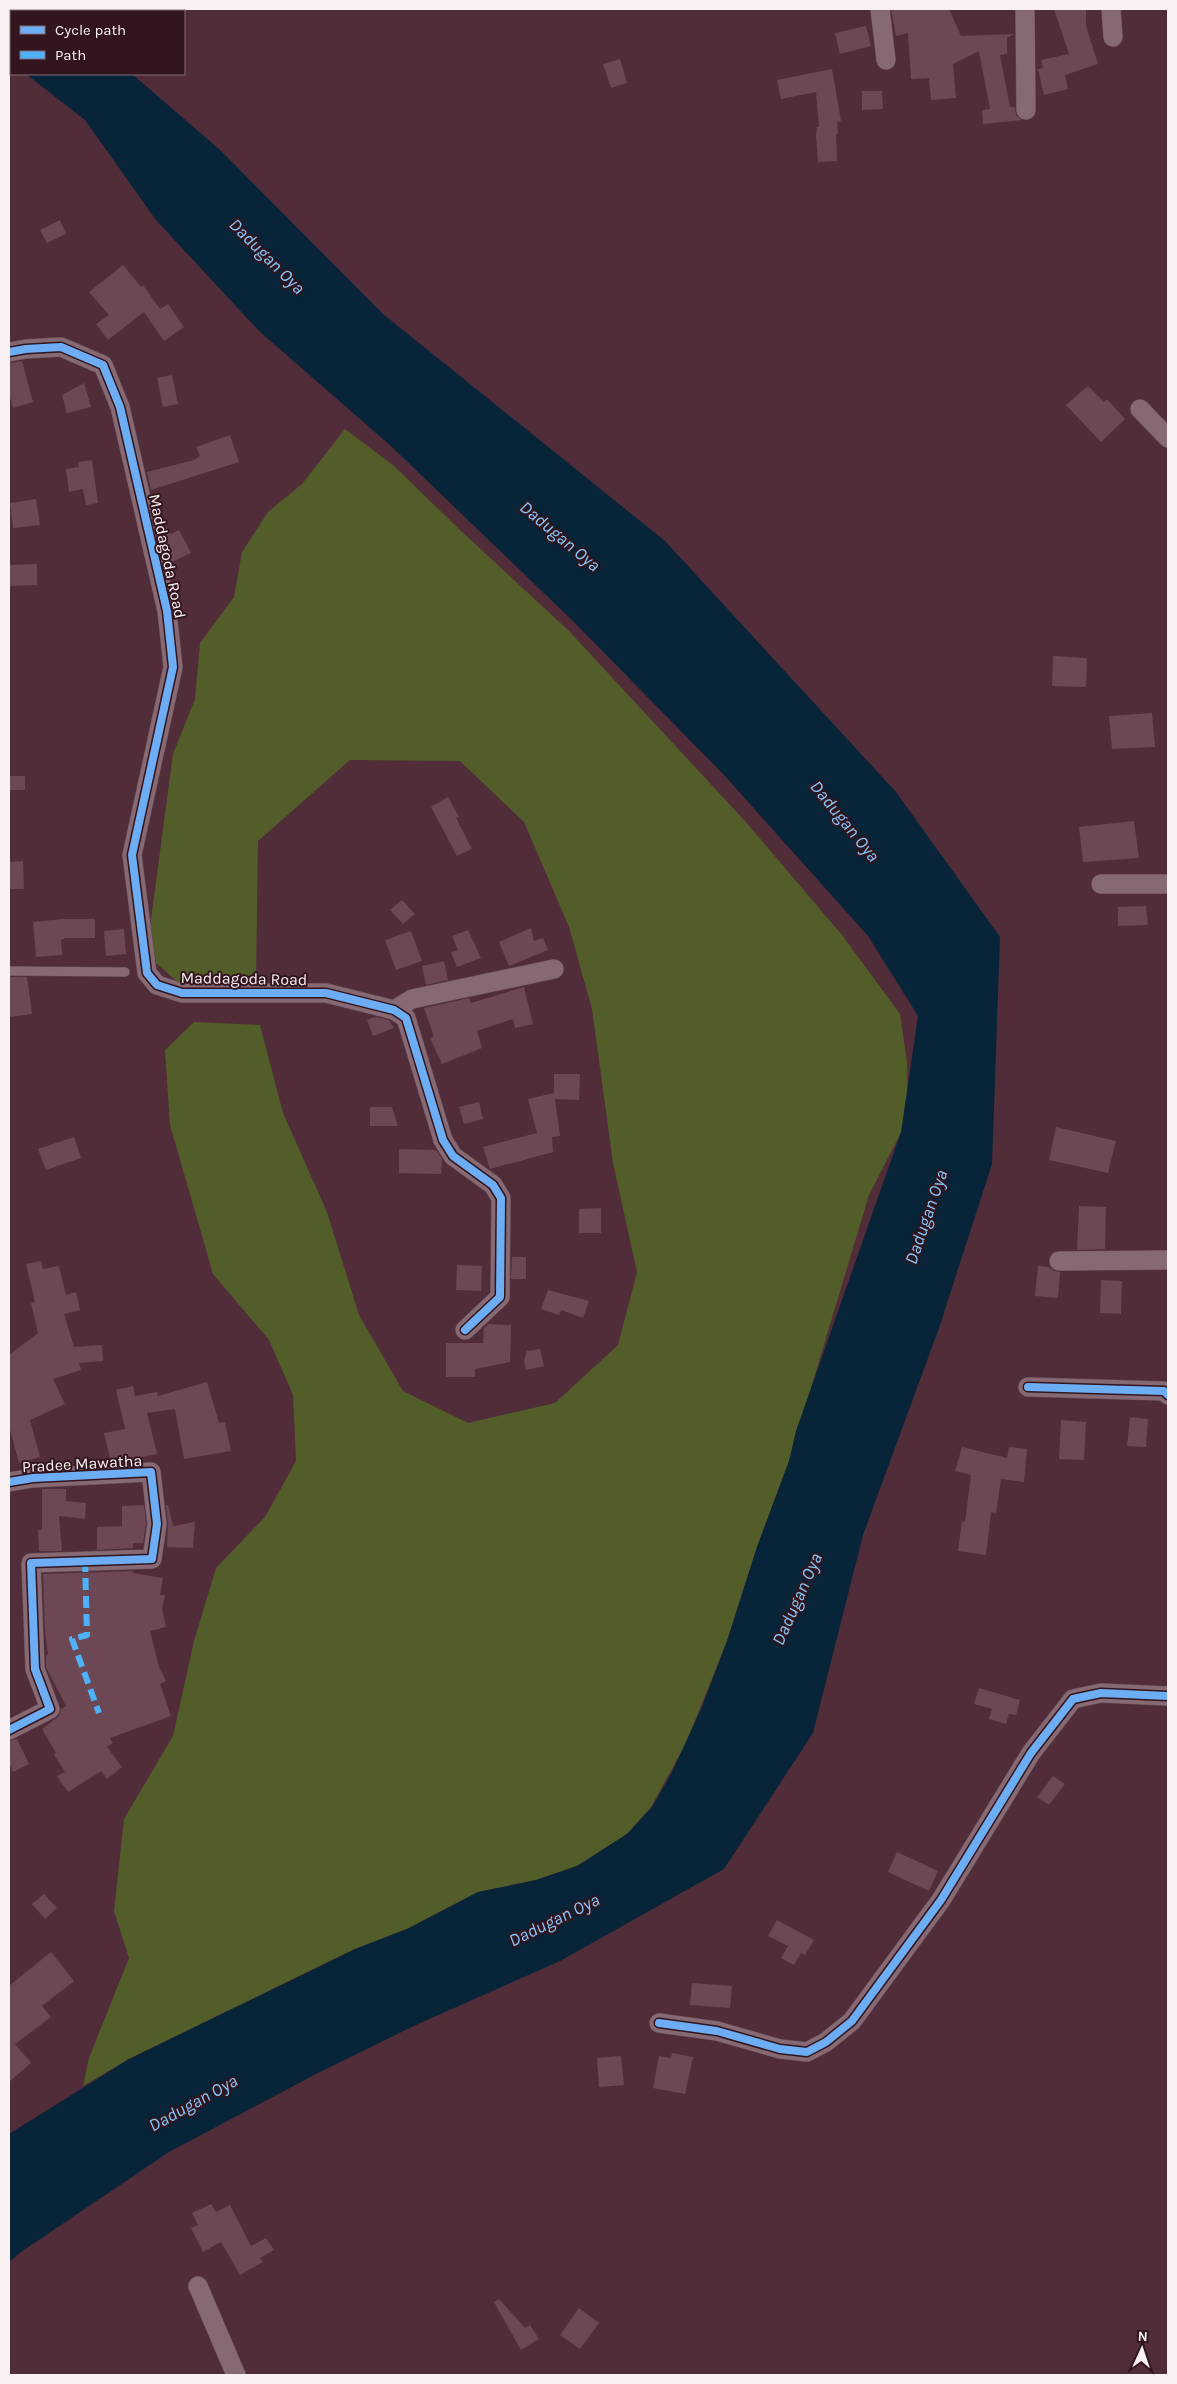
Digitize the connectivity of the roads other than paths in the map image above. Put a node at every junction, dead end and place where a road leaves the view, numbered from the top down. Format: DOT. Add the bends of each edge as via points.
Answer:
graph roads {
  1 [pos="880,9"];
  2 [pos="1024,9"];
  3 [pos="1111,9"];
  4 [pos="1113,37"];
  5 [pos="886,60"];
  6 [pos="1026,110"];
  7 [pos="9,352"];
  8 [pos="1140,409"];
  9 [pos="1168,438"];
  10 [pos="1101,884"];
  11 [pos="1168,884"];
  12 [pos="554,969"];
  13 [pos="9,971"];
  14 [pos="125,972"];
  15 [pos="394,1010"];
  16 [pos="1168,1260"];
  17 [pos="1059,1261"];
  18 [pos="465,1330"];
  19 [pos="1028,1386"];
  20 [pos="1168,1395"];
  21 [pos="9,1482"];
  22 [pos="1168,1696"];
  23 [pos="13,1729"];
  24 [pos="659,2023"];
  25 [pos="198,2286"];
  26 [pos="236,2375"];
  1 -- 5 [label="street"];
  2 -- 6 [label="street"];
  3 -- 4 [label="street"];
  7 -- 15 [label="street, Maddagoda Road" via="61,347 103,365 120,407 167,611 173,667 132,855 147,973 157,986 182,993 326,993"];
  8 -- 9 [label="street"];
  10 -- 11 [label="street"];
  12 -- 15 [label="street" via="412,999"];
  13 -- 14 [label="lane"];
  15 -- 18 [label="street" via="406,1018 443,1140 453,1156 494,1185 501,1198 500,1297"];
  16 -- 17 [label="street"];
  19 -- 20 [label="street" via="1164,1391"];
  21 -- 23 [label="street, Pradee Mawatha" via="151,1472 157,1524 152,1559 31,1563 35,1669 50,1709"];
  22 -- 24 [label="street" via="1101,1693 1073,1699 1031,1753 940,1900 852,2021 826,2042 807,2052 780,2050 717,2031"];
  25 -- 26 [label="street"];
}
